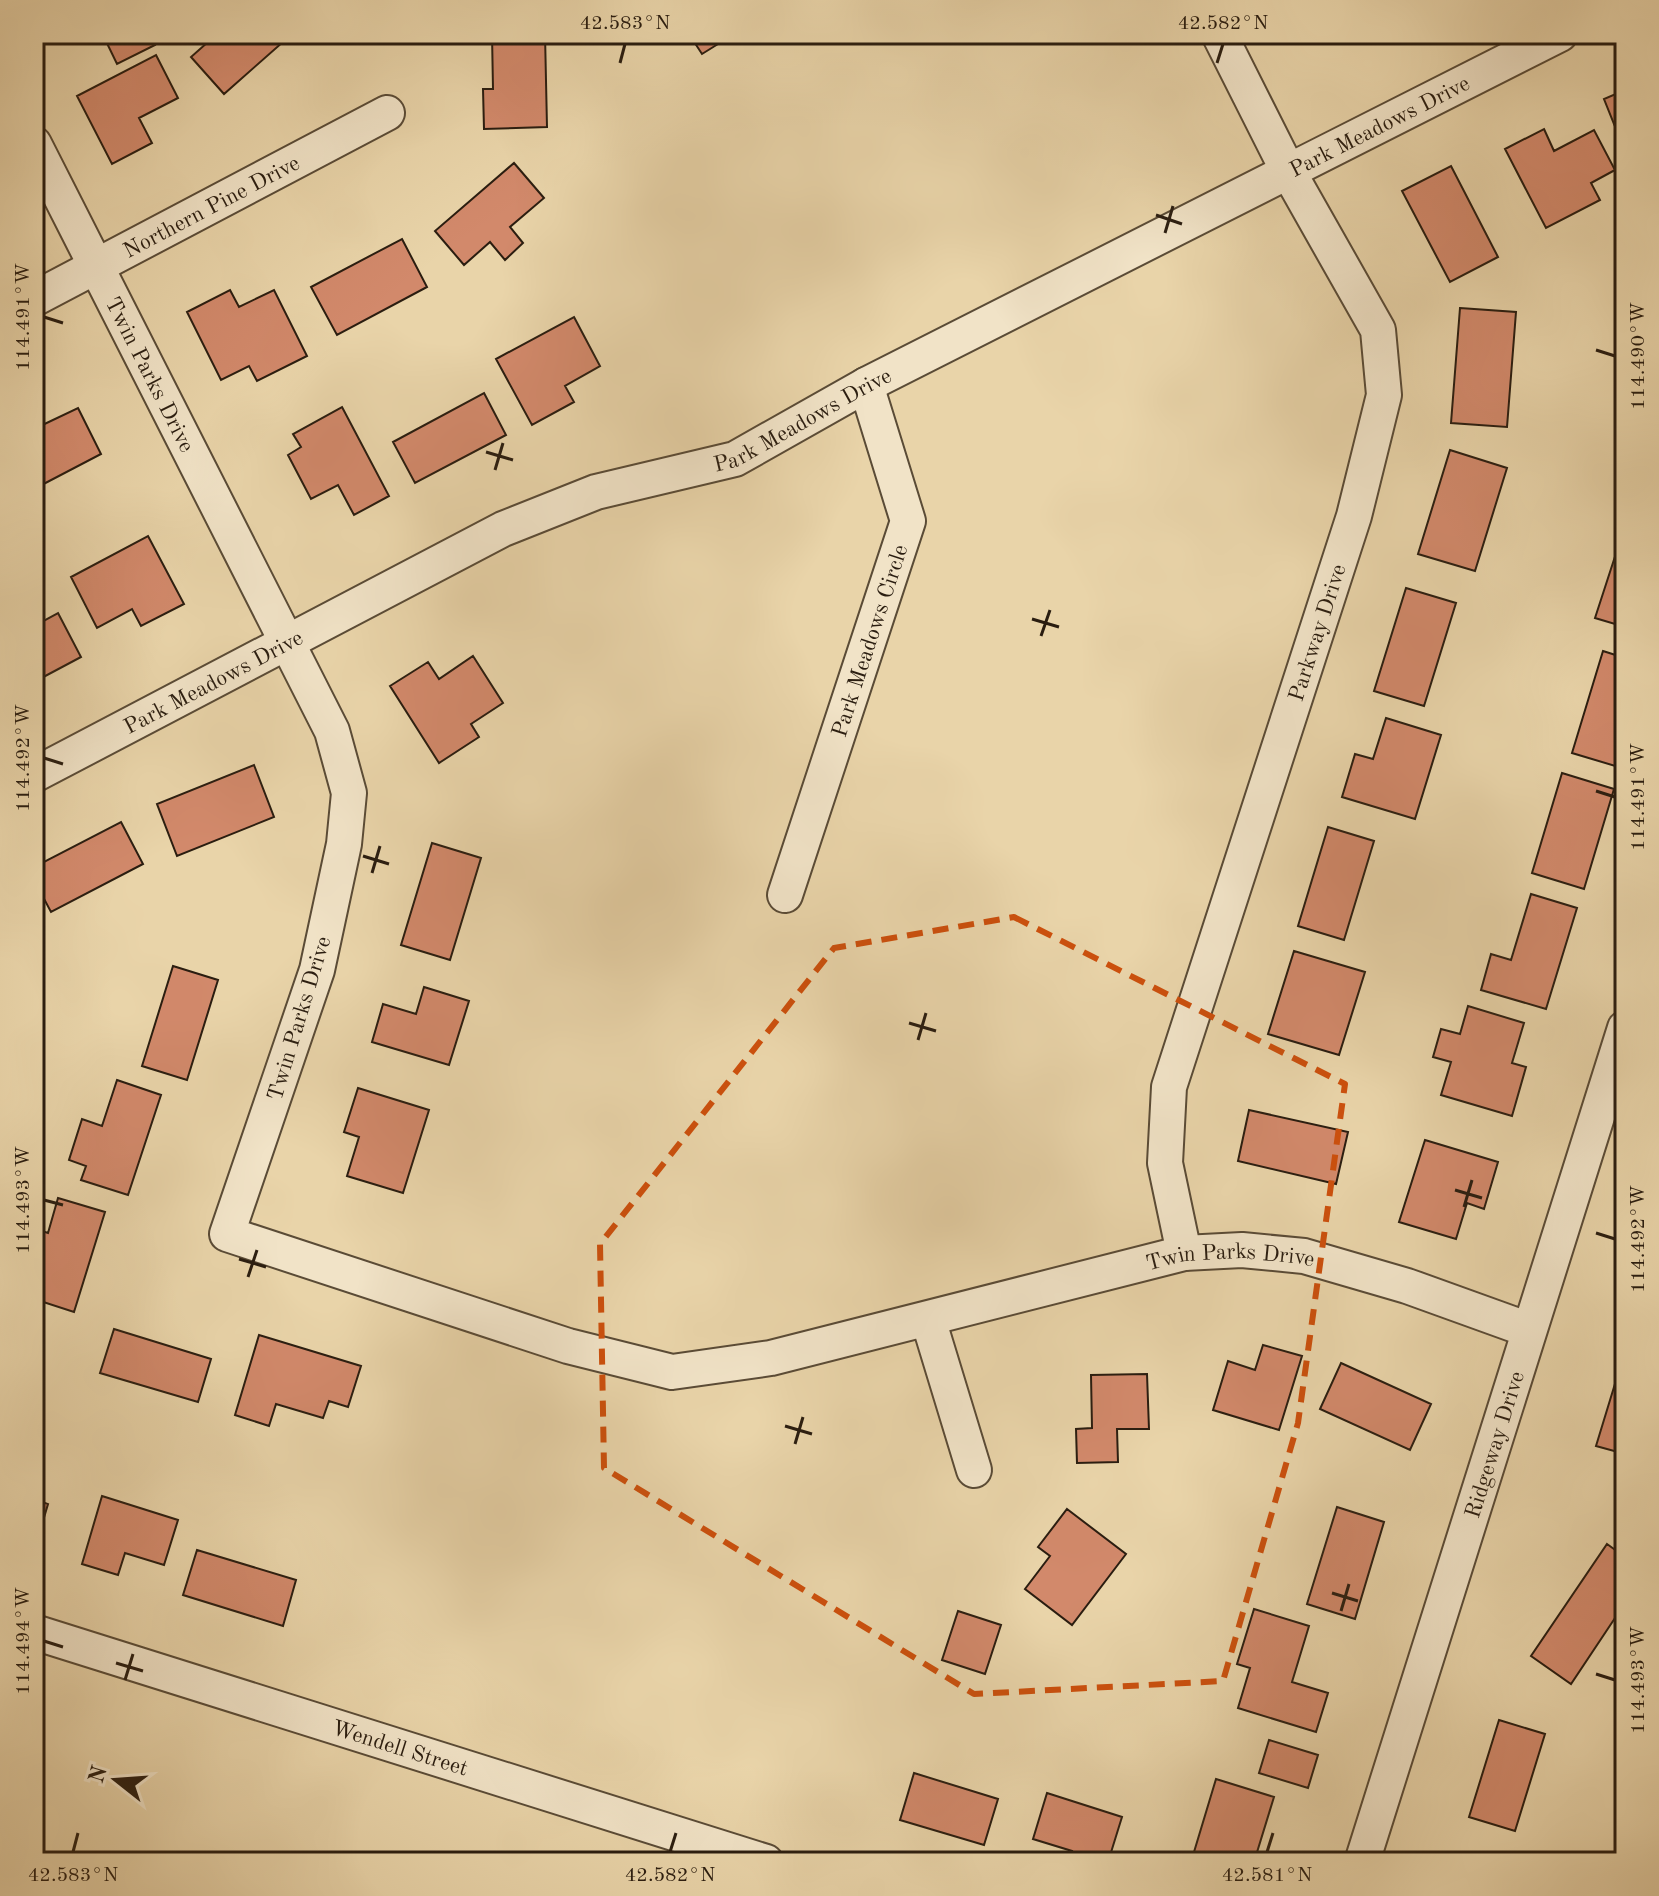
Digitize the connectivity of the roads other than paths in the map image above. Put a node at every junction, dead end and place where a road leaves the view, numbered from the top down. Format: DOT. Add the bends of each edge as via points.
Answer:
graph roads {
  1 [pos="1219,34"];
  2 [pos="1560,34"];
  3 [pos="387,113"];
  4 [pos="34,144"];
  5 [pos="1288,171"];
  6 [pos="96,264"];
  7 [pos="34,299"];
  8 [pos="866,385"];
  9 [pos="287,644"];
  10 [pos="34,775"];
  11 [pos="785,895"];
  12 [pos="1625,1028"];
  13 [pos="1184,1253"];
  14 [pos="928,1319"];
  15 [pos="1529,1330"];
  16 [pos="974,1470"];
  17 [pos="34,1632"];
  18 [pos="766,1862"];
  19 [pos="1362,1862"];
  1 -- 5 [label="street, Parkway Drive"];
  2 -- 5 [label="street, Park Meadows Drive"];
  3 -- 6 [label="street, Northern Pine Drive"];
  4 -- 6 [label="street, Twin Parks Drive"];
  5 -- 8 [label="street, Park Meadows Drive"];
  5 -- 13 [label="street, Parkway Drive" via="1378,330 1384,395 1354,516 1169,1087 1165,1163"];
  6 -- 7 [label="street, Northern Pine Drive"];
  6 -- 9 [label="street, Twin Parks Drive"];
  8 -- 9 [label="street, Park Meadows Drive" via="735,459 596,492 503,529"];
  8 -- 11 [label="street, Park Meadows Circle" via="908,521"];
  9 -- 10 [label="street, Park Meadows Drive"];
  9 -- 14 [label="street, Twin Parks Drive" via="332,731 349,793 344,844 317,970 227,1234 568,1346 672,1372 771,1358"];
  12 -- 15 [label="street, Ridgeway Drive"];
  13 -- 14 [label="street, Twin Parks Drive"];
  13 -- 15 [label="street, Twin Parks Drive" via="1242,1250 1304,1256"];
  14 -- 16 [label="street"];
  15 -- 19 [label="street, Ridgeway Drive"];
  17 -- 18 [label="street, Wendell Street"];
}
